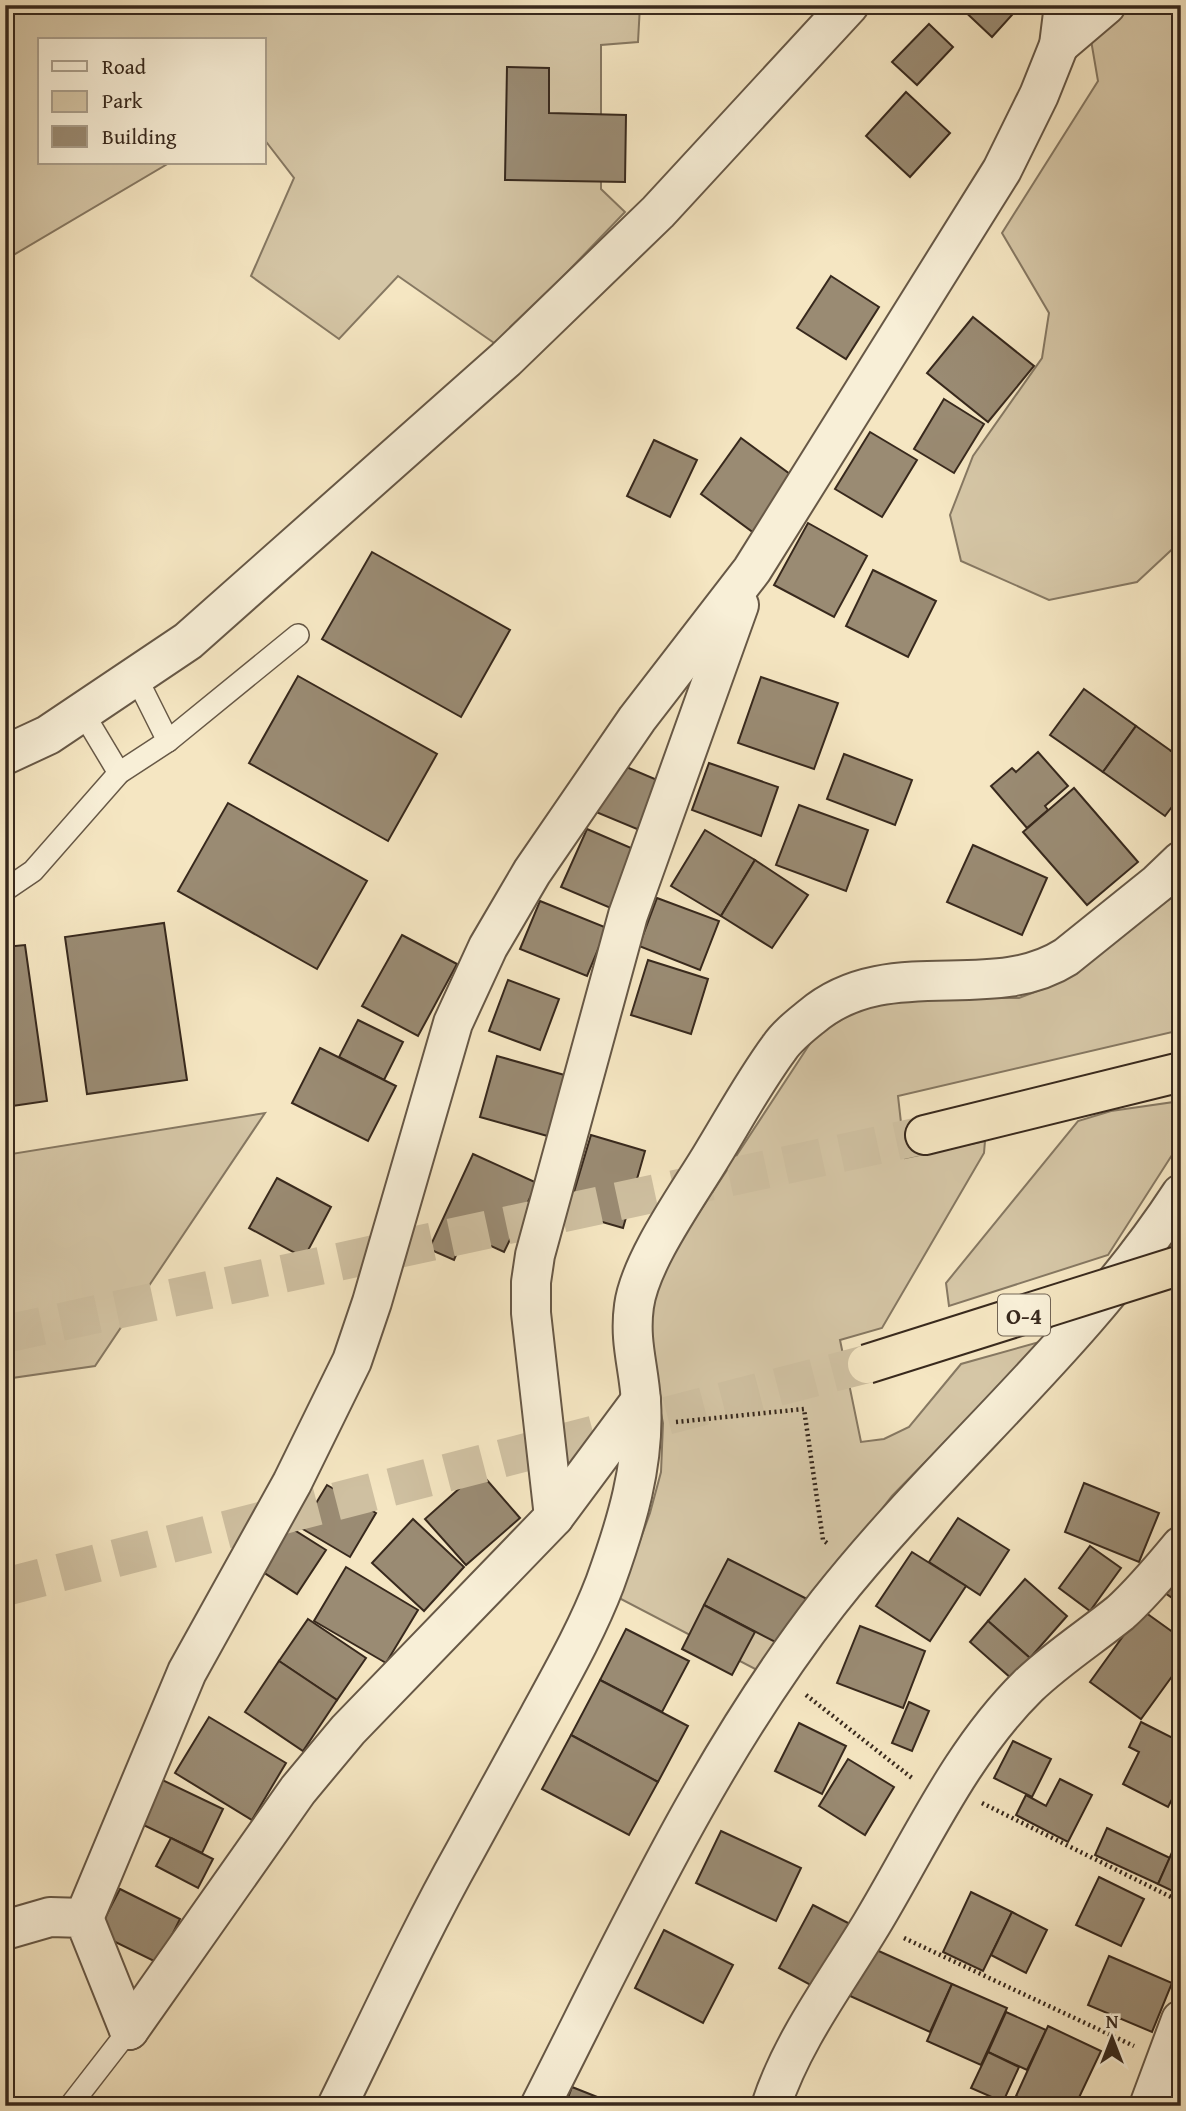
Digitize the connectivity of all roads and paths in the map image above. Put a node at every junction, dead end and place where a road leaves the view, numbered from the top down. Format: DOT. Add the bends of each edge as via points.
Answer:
graph roads {
  1 [pos="849,5"];
  2 [pos="1064,5"];
  3 [pos="1106,5"];
  4 [pos="1059,45"];
  5 [pos="752,570"];
  6 [pos="298,635"];
  7 [pos="136,677"];
  8 [pos="83,713"];
  9 [pos="169,741"];
  10 [pos="5,755"];
  11 [pos="119,773"];
  12 [pos="1181,860"];
  13 [pos="5,890"];
  14 [pos="1181,1072"];
  15 [pos="925,1135"];
  16 [pos="1181,1194"];
  17 [pos="1181,1265"];
  18 [pos="867,1364"];
  19 [pos="641,1414"];
  20 [pos="554,1517"];
  21 [pos="1181,1546"];
  22 [pos="860,1567"];
  23 [pos="778,1673"];
  24 [pos="946,1794"];
  25 [pos="1181,1902"];
  26 [pos="84,1918"];
  27 [pos="872,1923"];
  28 [pos="5,1930"];
  29 [pos="1181,2020"];
  30 [pos="129,2030"];
  31 [pos="1165,2060"];
  32 [pos="70,2106"];
  33 [pos="337,2106"];
  34 [pos="540,2106"];
  35 [pos="771,2106"];
  36 [pos="1149,2106"];
  1 -- 7 [label="street" via="659,212 506,359 188,640"];
  2 -- 4 [label="street"];
  3 -- 4 [label="street"];
  4 -- 5 [label="street" via="1002,170"];
  5 -- 20 [label="street" via="628,915 535,1255 531,1312"];
  5 -- 26 [label="street" via="637,719 532,873 488,947 453,1023 352,1362 292,1483 187,1672"];
  6 -- 9 [label="lane"];
  7 -- 8 [label="street"];
  7 -- 9 [label="lane"];
  8 -- 10 [label="street"];
  8 -- 11 [label="lane"];
  9 -- 11 [label="lane"];
  11 -- 13 [label="lane" via="33,871"];
  12 -- 19 [label="street" via="1050,967 1031,974 905,981 853,992 814,1013 781,1044 644,1271 634,1301 631,1336"];
  14 -- 15 [label="highway"];
  16 -- 22 [label="street" via="1151,1240 1080,1327 925,1490"];
  17 -- 18 [label="highway, O-4, bridge"];
  19 -- 20 [label="street"];
  19 -- 22 [label="path" via="663,1423 804,1409 823,1540"];
  19 -- 33 [label="street" via="636,1481 583,1636 450,1878"];
  20 -- 30 [label="street" via="348,1730 298,1790"];
  21 -- 24 [label="street" via="1122,1611 1029,1685 984,1738"];
  22 -- 23 [label="street"];
  23 -- 24 [label="path"];
  23 -- 34 [label="street" via="664,1862"];
  24 -- 25 [label="path"];
  24 -- 27 [label="street"];
  26 -- 28 [label="street" via="50,1917"];
  26 -- 30 [label="street"];
  27 -- 31 [label="path"];
  27 -- 35 [label="street" via="810,2023"];
  29 -- 31 [label="street"];
  30 -- 32 [label="lane"];
  31 -- 36 [label="street"];
}
